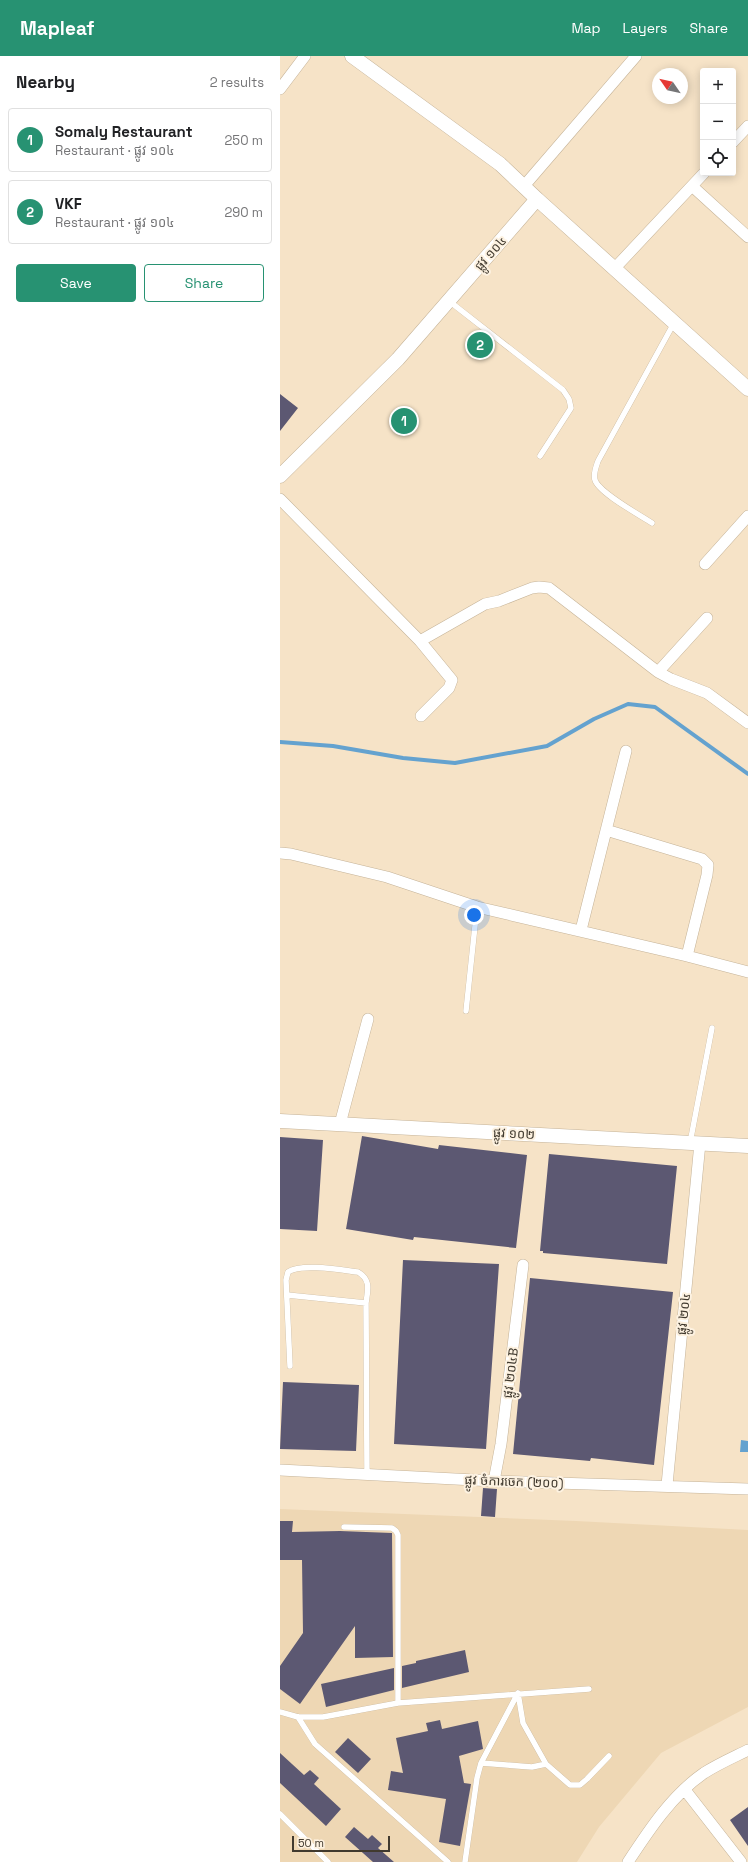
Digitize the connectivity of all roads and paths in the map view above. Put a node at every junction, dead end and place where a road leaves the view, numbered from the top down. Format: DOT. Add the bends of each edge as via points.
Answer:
graph roads {
  1 [pos="305,56"];
  2 [pos="352,56"];
  3 [pos="636,56"];
  4 [pos="280,89"];
  5 [pos="748,126"];
  6 [pos="735,140"];
  7 [pos="701,176"];
  8 [pos="524,186"];
  9 [pos="692,186"];
  10 [pos="537,198"];
  11 [pos="748,237"];
  12 [pos="614,269"];
  13 [pos="449,301"];
  14 [pos="674,323"];
  15 [pos="748,389"];
  16 [pos="540,456"];
  17 [pos="280,476"];
  18 [pos="280,498"];
  19 [pos="748,516"];
  20 [pos="652,523"];
  21 [pos="705,564"];
  22 [pos="706,618"];
  23 [pos="420,640"];
  24 [pos="658,672"];
  25 [pos="421,716"];
  26 [pos="748,723"];
  27 [pos="626,751"];
  28 [pos="606,830"];
  29 [pos="280,853"];
  30 [pos="477,907"];
  31 [pos="581,930"];
  32 [pos="687,956"];
  33 [pos="748,972"];
  34 [pos="466,1011"];
  35 [pos="368,1019"];
  36 [pos="712,1028"];
  37 [pos="280,1121"];
  38 [pos="340,1124"];
  39 [pos="695,1143"];
  40 [pos="748,1146"];
  41 [pos="523,1265"];
  42 [pos="287,1295"];
  43 [pos="366,1303"];
  44 [pos="290,1366"];
  45 [pos="280,1470"];
  46 [pos="367,1475"];
  47 [pos="494,1481"];
  48 [pos="667,1485"];
  49 [pos="748,1489"];
  50 [pos="344,1527"];
  51 [pos="589,1689"];
  52 [pos="518,1693"];
  53 [pos="398,1703"];
  54 [pos="280,1712"];
  55 [pos="298,1717"];
  56 [pos="748,1750"];
  57 [pos="609,1756"];
  58 [pos="481,1763"];
  59 [pos="546,1764"];
  60 [pos="685,1790"];
  61 [pos="280,1814"];
  62 [pos="328,1862"];
  63 [pos="448,1862"];
  64 [pos="465,1862"];
  65 [pos="628,1862"];
  66 [pos="741,1862"];
  1 -- 4 [label="street"];
  2 -- 8 [label="street" via="500,164"];
  3 -- 8 [label="street"];
  5 -- 6 [label="street"];
  7 -- 9 [label="street"];
  8 -- 10 [label="street"];
  9 -- 11 [label="street"];
  9 -- 12 [label="street"];
  10 -- 12 [label="street"];
  10 -- 13 [label="street, ផ្លូវ ១០៤"];
  12 -- 14 [label="street"];
  13 -- 16 [label="lane" via="563,390 569,399 571,408"];
  13 -- 17 [label="street, ផ្លូវ ១០៤" via="398,359"];
  14 -- 15 [label="street"];
  14 -- 20 [label="lane" via="598,462 594,474 595,481 603,491"];
  18 -- 23 [label="street"];
  19 -- 21 [label="street"];
  22 -- 24 [label="street"];
  23 -- 24 [label="street" via="485,604 538,586 549,588"];
  23 -- 25 [label="street" via="452,680 449,688"];
  24 -- 26 [label="street" via="707,693"];
  27 -- 28 [label="street"];
  28 -- 31 [label="street"];
  28 -- 32 [label="street" via="702,859 708,865"];
  29 -- 30 [label="street" via="388,877"];
  30 -- 31 [label="street"];
  30 -- 34 [label="lane"];
  31 -- 32 [label="street"];
  32 -- 33 [label="street"];
  35 -- 38 [label="street"];
  36 -- 39 [label="lane"];
  37 -- 38 [label="street, ផ្លូវ ១០២"];
  38 -- 39 [label="street, ផ្លូវ ១០២"];
  39 -- 40 [label="street, ផ្លូវ ១០២"];
  39 -- 48 [label="street, ផ្លូវ ២០៤"];
  41 -- 47 [label="street, ផ្លូវ ២០៤B" via="501,1444"];
  42 -- 43 [label="lane"];
  42 -- 43 [label="lane" via="286,1280 288,1272 293,1268 358,1272 365,1276 369,1283"];
  42 -- 44 [label="lane"];
  43 -- 46 [label="lane"];
  45 -- 46 [label="street, ផ្លូវ ចំការចេក (២០០)"];
  46 -- 47 [label="street, ផ្លូវ ចំការចេក (២០០)"];
  47 -- 48 [label="street, ផ្លូវ ចំការចេក (២០០)"];
  48 -- 49 [label="street, ផ្លូវ ចំការចេក (២០០)"];
  50 -- 53 [label="lane" via="392,1528 398,1535"];
  51 -- 52 [label="lane"];
  52 -- 53 [label="lane"];
  52 -- 58 [label="lane"];
  52 -- 59 [label="lane" via="523,1724"];
  53 -- 55 [label="lane" via="323,1717"];
  54 -- 55 [label="lane"];
  55 -- 63 [label="lane" via="315,1744"];
  56 -- 60 [label="street" via="704,1773"];
  57 -- 59 [label="lane" via="580,1784 570,1785"];
  58 -- 59 [label="lane" via="532,1767"];
  58 -- 64 [label="lane"];
  60 -- 65 [label="street" via="656,1820"];
  60 -- 66 [label="street"];
  61 -- 62 [label="lane"];
}
